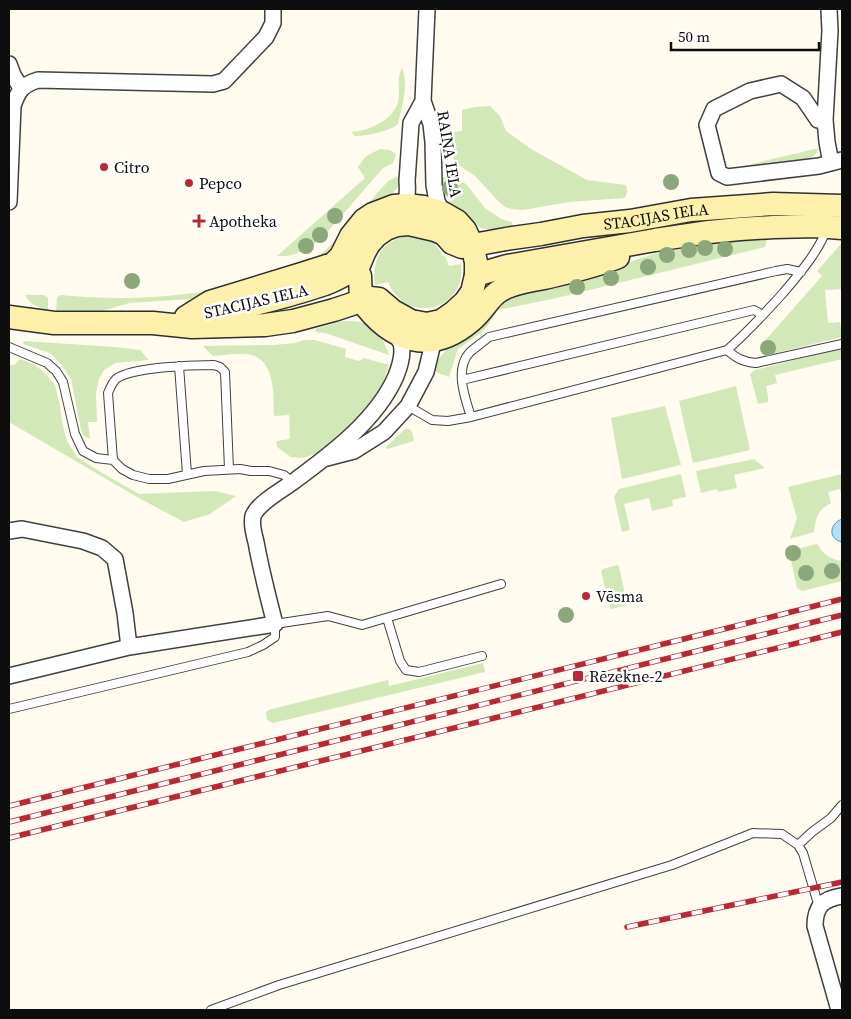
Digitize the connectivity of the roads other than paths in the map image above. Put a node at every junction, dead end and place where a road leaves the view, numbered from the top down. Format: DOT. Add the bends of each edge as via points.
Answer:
graph roads {
  1 [pos="273,9"];
  2 [pos="427,9"];
  3 [pos="829,9"];
  4 [pos="9,64"];
  5 [pos="21,88"];
  6 [pos="423,101"];
  7 [pos="824,120"];
  8 [pos="837,162"];
  9 [pos="9,202"];
  10 [pos="842,206"];
  11 [pos="443,213"];
  12 [pos="401,215"];
  13 [pos="835,227"];
  14 [pos="655,240"];
  15 [pos="472,245"];
  16 [pos="357,270"];
  17 [pos="801,272"];
  18 [pos="476,275"];
  19 [pos="361,300"];
  20 [pos="763,315"];
  21 [pos="9,317"];
  22 [pos="186,317"];
  23 [pos="153,323"];
  24 [pos="438,330"];
  25 [pos="395,333"];
  26 [pos="842,344"];
  27 [pos="9,347"];
  28 [pos="727,350"];
  29 [pos="179,366"];
  30 [pos="462,380"];
  31 [pos="408,406"];
  32 [pos="471,417"];
  33 [pos="113,460"];
  34 [pos="323,460"];
  35 [pos="229,469"];
  36 [pos="187,474"];
  37 [pos="292,482"];
  38 [pos="9,531"];
  39 [pos="501,584"];
  40 [pos="387,618"];
  41 [pos="275,624"];
  42 [pos="129,647"];
  43 [pos="482,656"];
  44 [pos="9,676"];
  45 [pos="9,709"];
  46 [pos="842,805"];
  47 [pos="798,845"];
  48 [pos="842,896"];
  49 [pos="819,907"];
  50 [pos="211,1010"];
  51 [pos="839,1010"];
  1 -- 5 [label="street" via="273,23 266,36 224,81 213,84 38,80"];
  2 -- 6 [label="street, RAIŅA IELA"];
  3 -- 7 [label="street"];
  4 -- 5 [label="street"];
  5 -- 9 [label="street" via="13,106"];
  6 -- 11 [label="street, RAIŅA IELA" via="434,142 434,185"];
  6 -- 12 [label="street, RAIŅA IELA" via="411,123"];
  7 -- 8 [label="street" via="827,142"];
  7 -- 8 [label="street" via="818,120 803,98 781,84 750,91 714,110 707,125 719,173 727,178"];
  10 -- 15 [label="main road, STACIJAS IELA" via="773,204 691,210"];
  11 -- 12 [label="main road" via="424,207"];
  11 -- 15 [label="main road" via="457,221"];
  12 -- 15 [label="main road, STACIJAS IELA" via="409,224 444,234 452,243 462,247"];
  12 -- 16 [label="main road" via="368,244"];
  12 -- 22 [label="main road" via="394,206 364,220 341,256 332,264 210,302"];
  13 -- 14 [label="main road, STACIJAS IELA" via="740,229"];
  13 -- 17 [label="lane"];
  14 -- 18 [label="main road, STACIJAS IELA" via="507,266"];
  14 -- 24 [label="main road" via="615,258 510,286 490,298 480,313 455,333 444,338"];
  15 -- 18 [label="main road"];
  16 -- 19 [label="main road"];
  16 -- 22 [label="main road, STACIJAS IELA" via="326,284 258,304"];
  17 -- 20 [label="lane"];
  17 -- 30 [label="lane" via="776,271 489,337 469,353"];
  18 -- 24 [label="main road" via="472,292"];
  19 -- 23 [label="main road, STACIJAS IELA" via="334,310 265,325 192,327"];
  19 -- 24 [label="main road, STACIJAS IELA" via="380,299 411,321"];
  19 -- 25 [label="main road" via="368,311"];
  20 -- 28 [label="lane"];
  20 -- 30 [label="lane" via="754,310"];
  21 -- 23 [label="main road, STACIJAS IELA" via="54,323"];
  22 -- 23 [label="main road, STACIJAS IELA"];
  24 -- 25 [label="main road" via="420,341"];
  24 -- 31 [label="street" via="426,372"];
  25 -- 34 [label="street" via="401,344 402,357 393,384 366,421"];
  26 -- 28 [label="lane" via="756,363 736,358"];
  27 -- 33 [label="lane" via="47,363 56,371 82,451 96,458"];
  28 -- 32 [label="lane"];
  29 -- 33 [label="lane" via="128,374 111,385 108,393"];
  29 -- 35 [label="lane" via="214,365 225,372"];
  29 -- 36 [label="lane"];
  30 -- 32 [label="lane"];
  31 -- 32 [label="lane" via="432,420"];
  31 -- 34 [label="street" via="384,432 354,451"];
  33 -- 36 [label="lane" via="134,476 149,479"];
  34 -- 37 [label="street"];
  35 -- 36 [label="lane"];
  35 -- 37 [label="lane" via="269,471"];
  37 -- 41 [label="street" via="260,506 252,522"];
  38 -- 42 [label="street" via="22,529 83,541 102,548 115,558"];
  39 -- 40 [label="lane"];
  40 -- 41 [label="lane" via="362,625 328,616"];
  40 -- 43 [label="lane" via="400,661 406,670 420,672"];
  41 -- 42 [label="street"];
  41 -- 45 [label="lane" via="274,637 248,652"];
  42 -- 44 [label="street"];
  46 -- 47 [label="lane"];
  47 -- 49 [label="lane"];
  47 -- 50 [label="lane" via="782,834 754,834 672,865 279,985"];
  48 -- 49 [label="street"];
  49 -- 51 [label="street" via="815,926"];
}
